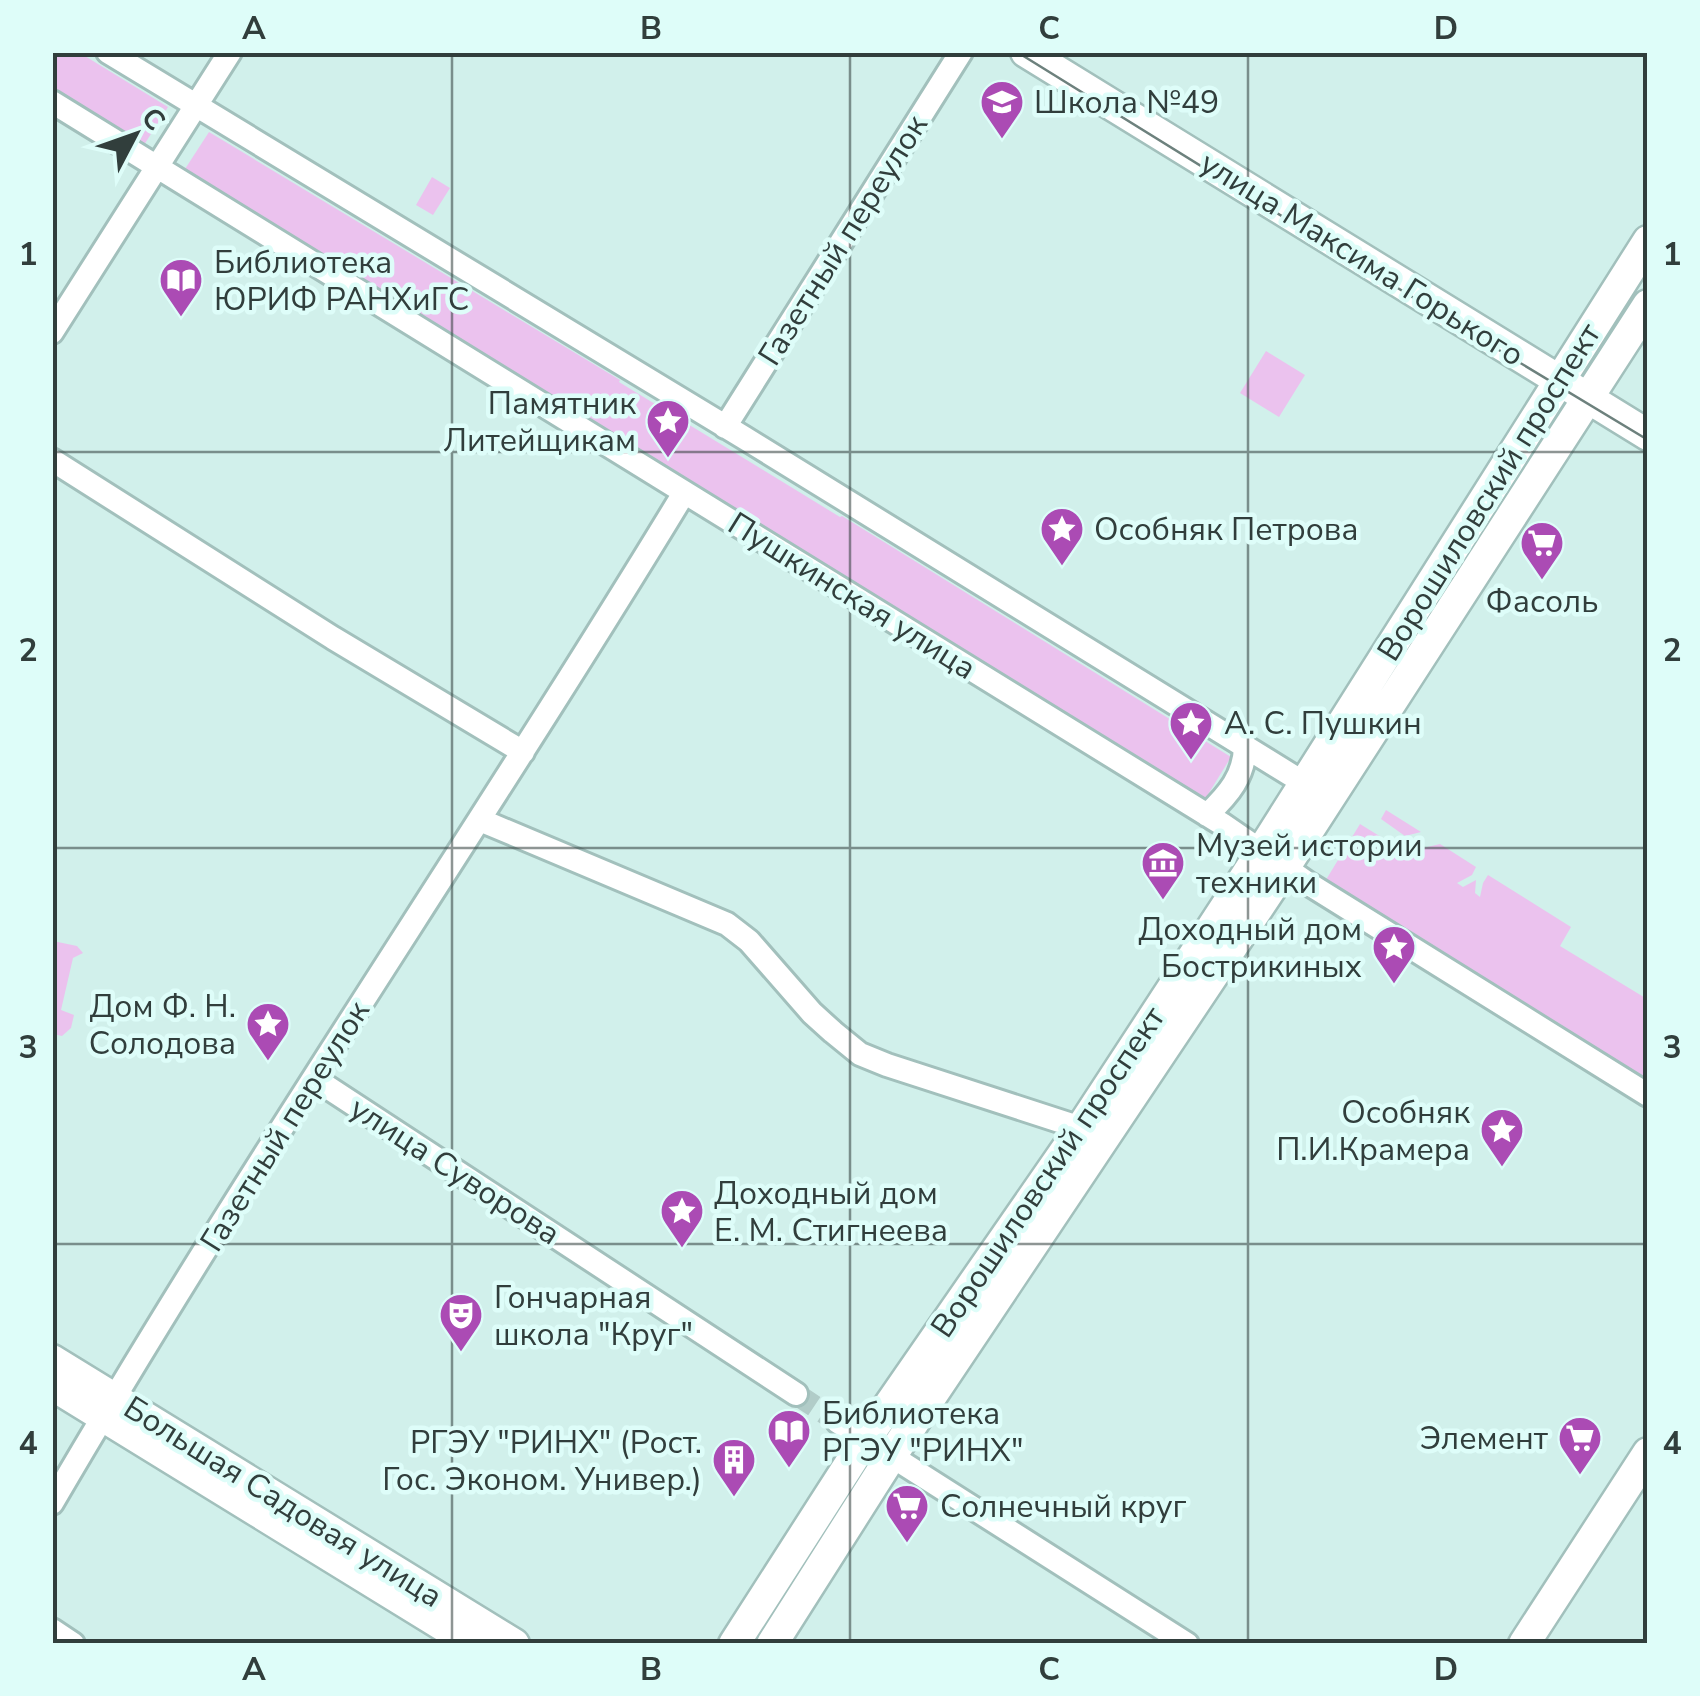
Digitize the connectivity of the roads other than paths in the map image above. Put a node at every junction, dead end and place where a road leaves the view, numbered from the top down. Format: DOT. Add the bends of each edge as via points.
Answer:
graph roads {
  1 [pos="108,52"];
  2 [pos="230,52"];
  3 [pos="961,52"];
  4 [pos="1026,52"];
  5 [pos="52,102"];
  6 [pos="196,106"];
  7 [pos="157,168"];
  8 [pos="1648,241"];
  9 [pos="1648,304"];
  10 [pos="52,332"];
  11 [pos="1559,381"];
  12 [pos="1588,399"];
  13 [pos="725,426"];
  14 [pos="1648,434"];
  15 [pos="52,460"];
  16 [pos="684,493"];
  17 [pos="1245,745"];
  18 [pos="522,752"];
  19 [pos="1317,791"];
  20 [pos="1207,815"];
  21 [pos="480,820"];
  22 [pos="1272,860"];
  23 [pos="315,1079"];
  24 [pos="1648,1095"];
  25 [pos="1081,1128"];
  26 [pos="52,1360"];
  27 [pos="52,1385"];
  28 [pos="796,1394"];
  29 [pos="109,1407"];
  30 [pos="838,1422"];
  31 [pos="878,1448"];
  32 [pos="1648,1453"];
  33 [pos="52,1502"];
  34 [pos="52,1630"];
  35 [pos="73,1644"];
  36 [pos="473,1644"];
  37 [pos="514,1644"];
  38 [pos="734,1644"];
  39 [pos="772,1644"];
  40 [pos="1187,1644"];
  41 [pos="1524,1644"];
  1 -- 6 [label="street"];
  2 -- 6 [label="street"];
  3 -- 13 [label="street, Газетный переулок"];
  4 -- 11 [label="main road, улица Максима Горького"];
  5 -- 7 [label="street, Пушкинская улица"];
  6 -- 7 [label="street"];
  6 -- 13 [label="street"];
  7 -- 10 [label="street"];
  7 -- 16 [label="street, Пушкинская улица"];
  8 -- 11 [label="main road, Ворошиловский проспект"];
  9 -- 12 [label="main road, Ворошиловский проспект"];
  11 -- 12 [label="main road, улица Максима Горького"];
  11 -- 19 [label="main road, Ворошиловский проспект"];
  12 -- 14 [label="main road, улица Максима Горького"];
  12 -- 19 [label="main road, Ворошиловский проспект"];
  13 -- 17 [label="street"];
  15 -- 18 [label="street"];
  16 -- 18 [label="street, Газетный переулок"];
  16 -- 20 [label="street, Пушкинская улица"];
  17 -- 19 [label="street"];
  17 -- 20 [label="street" via="1233,788"];
  18 -- 21 [label="street, Газетный переулок"];
  19 -- 22 [label="main road, Ворошиловский проспект"];
  20 -- 22 [label="street, Пушкинская улица"];
  21 -- 23 [label="street, Газетный переулок"];
  21 -- 25 [label="street" via="739,931 812,1013 860,1054"];
  22 -- 24 [label="street, Пушкинская улица"];
  22 -- 25 [label="main road, Ворошиловский проспект"];
  22 -- 31 [label="main road, Ворошиловский проспект"];
  23 -- 28 [label="street, улица Суворова"];
  23 -- 29 [label="street, Газетный переулок"];
  25 -- 31 [label="main road, Ворошиловский проспект"];
  26 -- 29 [label="main road, Большая Садовая улица"];
  27 -- 29 [label="main road, Большая Садовая улица"];
  29 -- 33 [label="street, Газетный переулок"];
  29 -- 36 [label="main road, Большая Садовая улица"];
  29 -- 37 [label="main road, Большая Садовая улица"];
  30 -- 31 [label="street"];
  31 -- 38 [label="main road, Ворошиловский проспект"];
  31 -- 39 [label="main road, Ворошиловский проспект"];
  31 -- 40 [label="street"];
  32 -- 41 [label="main road"];
  34 -- 35 [label="street"];
}
